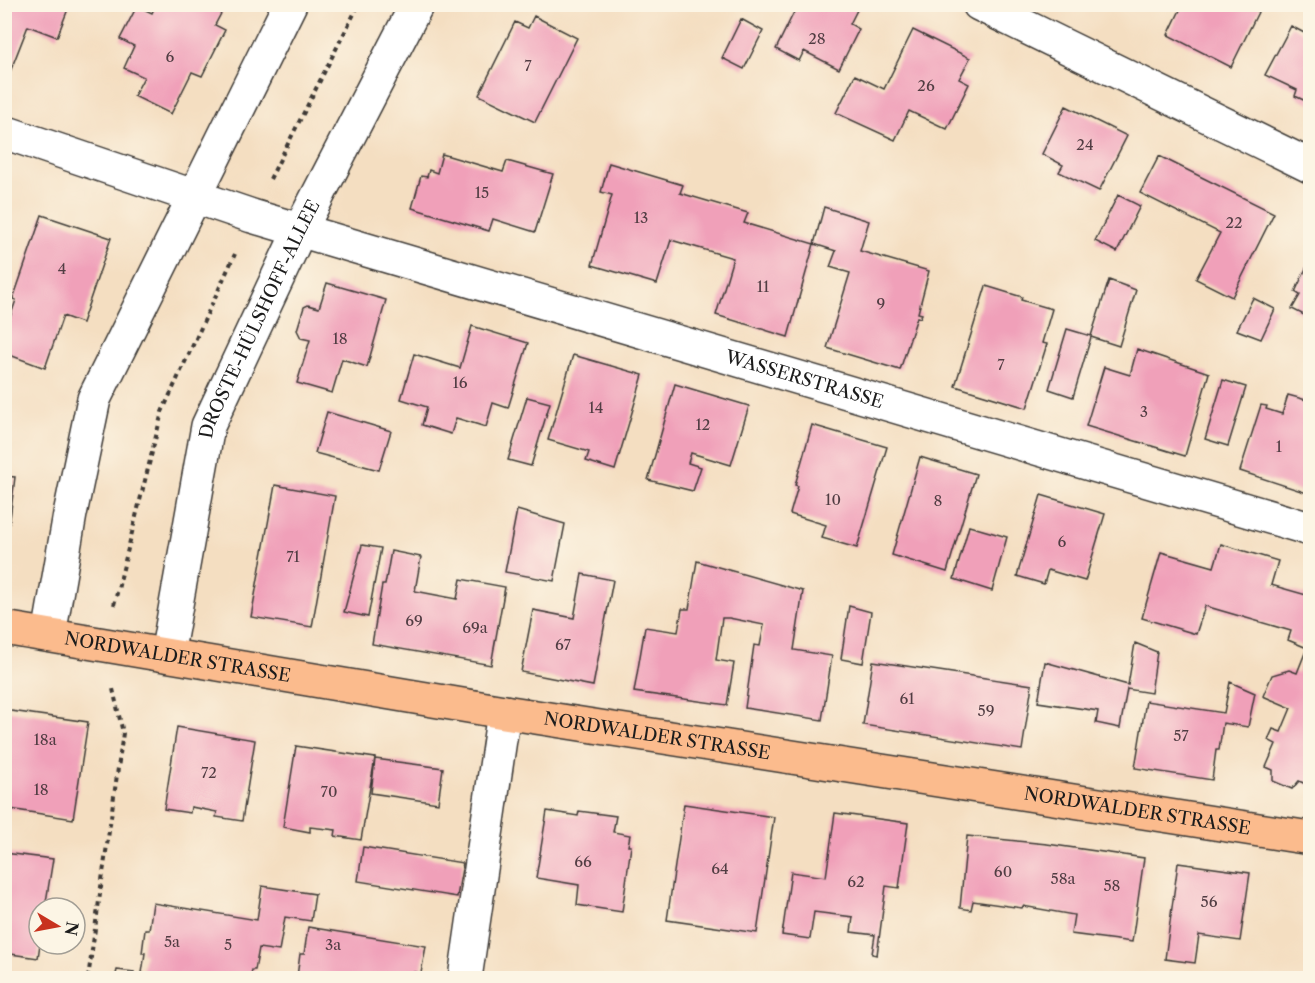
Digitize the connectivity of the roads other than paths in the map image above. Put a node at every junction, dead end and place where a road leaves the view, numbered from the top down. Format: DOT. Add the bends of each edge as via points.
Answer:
graph roads {
  1 [pos="290,4"];
  2 [pos="417,4"];
  3 [pos="979,4"];
  4 [pos="4,132"];
  5 [pos="1311,166"];
  6 [pos="195,196"];
  7 [pos="300,230"];
  8 [pos="1311,529"];
  9 [pos="4,628"];
  10 [pos="49,635"];
  11 [pos="167,655"];
  12 [pos="504,712"];
  13 [pos="1311,838"];
  14 [pos="465,978"];
  1 -- 6 [label="street"];
  2 -- 7 [label="street, DROSTE-HÜLSHOFF-ALLEE"];
  3 -- 5 [label="street"];
  4 -- 6 [label="street, WASSERSTRASSE"];
  6 -- 7 [label="street, WASSERSTRASSE"];
  6 -- 10 [label="street" via="94,399"];
  7 -- 8 [label="street, WASSERSTRASSE"];
  7 -- 11 [label="street, DROSTE-HÜLSHOFF-ALLEE" via="208,426"];
  9 -- 10 [label="main road, NORDWALDER STRASSE"];
  10 -- 11 [label="main road, NORDWALDER STRASSE"];
  11 -- 12 [label="main road, NORDWALDER STRASSE"];
  12 -- 13 [label="main road, NORDWALDER STRASSE"];
  12 -- 14 [label="street"];
}
